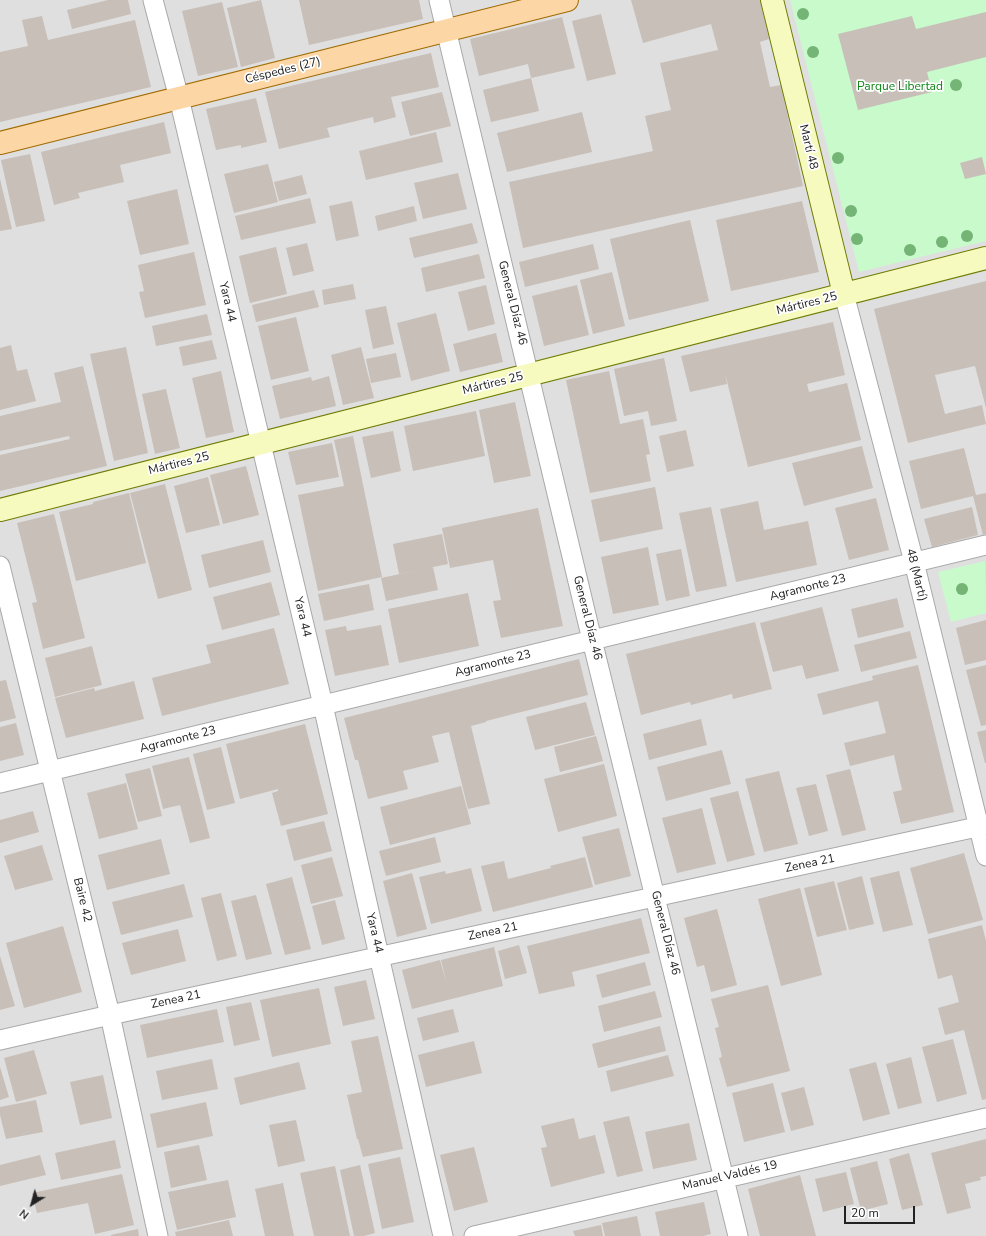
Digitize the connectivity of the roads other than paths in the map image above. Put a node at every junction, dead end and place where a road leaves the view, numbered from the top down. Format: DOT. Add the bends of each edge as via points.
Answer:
graph roads {
  1 [pos="153,0"];
  2 [pos="439,0"];
  3 [pos="567,0"];
  4 [pos="772,0"];
  5 [pos="447,30"];
  6 [pos="179,98"];
  7 [pos="0,143"];
  8 [pos="986,258"];
  9 [pos="844,294"];
  10 [pos="529,375"];
  11 [pos="260,443"];
  12 [pos="0,510"];
  13 [pos="986,545"];
  14 [pos="914,562"];
  15 [pos="0,566"];
  16 [pos="592,640"];
  17 [pos="323,705"];
  18 [pos="51,771"];
  19 [pos="0,783"];
  20 [pos="982,826"];
  21 [pos="986,856"];
  22 [pos="656,898"];
  23 [pos="379,956"];
  24 [pos="110,1015"];
  25 [pos="0,1040"];
  26 [pos="986,1118"];
  27 [pos="724,1177"];
  28 [pos="158,1236"];
  29 [pos="443,1236"];
  30 [pos="474,1236"];
  31 [pos="738,1236"];
  1 -- 6 [label="street, Yara 44"];
  2 -- 5 [label="street, General Díaz 46"];
  3 -- 5 [label="main road, Céspedes (27)"];
  4 -- 9 [label="street, Martí 48"];
  5 -- 6 [label="main road, Céspedes (27)"];
  5 -- 10 [label="street, General Díaz 46"];
  6 -- 7 [label="main road, Céspedes (27)"];
  6 -- 11 [label="street, Yara 44"];
  8 -- 9 [label="street, Mártires 25"];
  9 -- 10 [label="street, Mártires 25"];
  9 -- 14 [label="street, 48 (Martí)"];
  10 -- 11 [label="street, Mártires 25"];
  10 -- 16 [label="street, General Díaz 46"];
  11 -- 12 [label="street, Mártires 25"];
  11 -- 17 [label="street, Yara 44"];
  13 -- 14 [label="street, Agramonte 23"];
  14 -- 16 [label="street, Agramonte 23"];
  14 -- 20 [label="street, 48 (Martí)"];
  15 -- 18 [label="street, Baire 42"];
  16 -- 17 [label="street, Agramonte 23"];
  16 -- 22 [label="street, General Díaz 46"];
  17 -- 18 [label="street, Agramonte 23"];
  17 -- 23 [label="street, Yara 44"];
  18 -- 19 [label="street, Agramonte 23"];
  18 -- 24 [label="street, Baire 42"];
  20 -- 21 [label="street, 48 (Martí)"];
  20 -- 22 [label="street, Zenea 21"];
  22 -- 23 [label="street, Zenea 21"];
  22 -- 27 [label="street, General Díaz 46"];
  23 -- 24 [label="street, Zenea 21"];
  23 -- 29 [label="street, Yara 44"];
  24 -- 25 [label="street, Zenea 21"];
  24 -- 28 [label="street, Baire 42"];
  26 -- 27 [label="street, Manuel Valdés 19"];
  27 -- 30 [label="street, Manuel Valdés 19"];
  27 -- 31 [label="street, General Díaz 46"];
}
